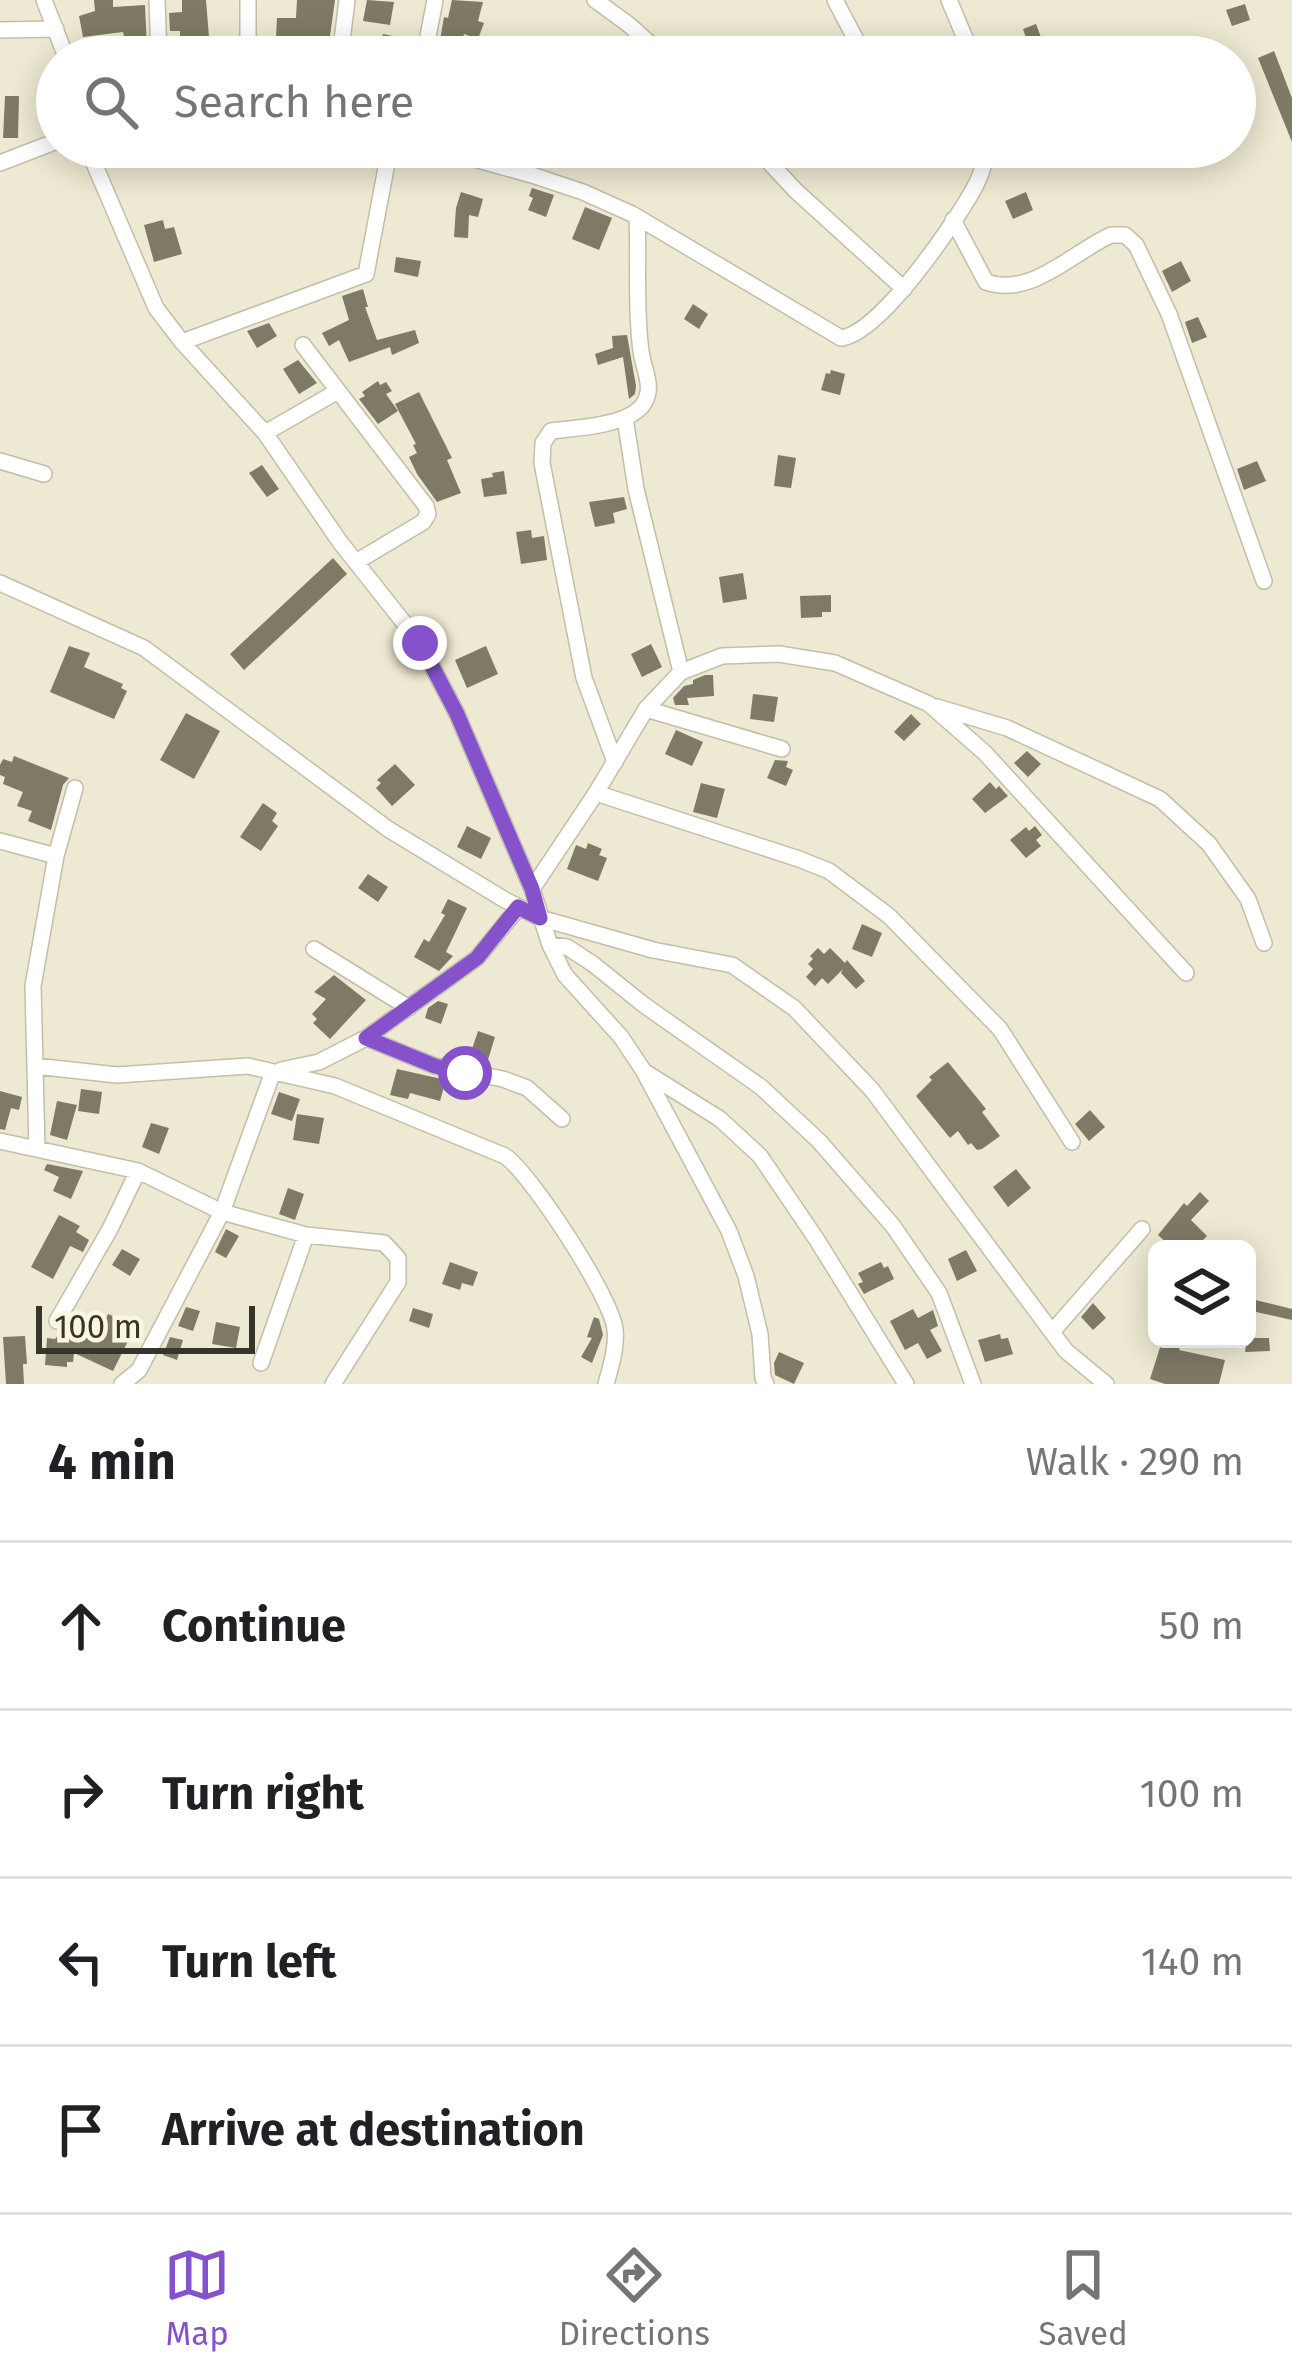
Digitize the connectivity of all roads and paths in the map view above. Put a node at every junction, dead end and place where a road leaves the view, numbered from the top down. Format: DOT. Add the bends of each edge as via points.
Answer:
graph roads {
  1 [pos="44,0"];
  2 [pos="157,0"];
  3 [pos="248,0"];
  4 [pos="347,0"];
  5 [pos="435,0"];
  6 [pos="595,0"];
  7 [pos="835,0"];
  8 [pos="949,0"];
  9 [pos="56,28"];
  10 [pos="0,30"];
  11 [pos="59,36"];
  12 [pos="159,36"];
  13 [pos="248,36"];
  14 [pos="343,36"];
  15 [pos="428,36"];
  16 [pos="641,36"];
  17 [pos="854,36"];
  18 [pos="964,36"];
  19 [pos="36,149"];
  20 [pos="0,163"];
  21 [pos="96,168"];
  22 [pos="385,168"];
  23 [pos="503,168"];
  24 [pos="775,168"];
  25 [pos="981,168"];
  26 [pos="638,217"];
  27 [pos="953,220"];
  28 [pos="904,290"];
  29 [pos="182,342"];
  30 [pos="303,345"];
  31 [pos="338,392"];
  32 [pos="625,418"];
  33 [pos="265,433"];
  34 [pos="0,460"];
  35 [pos="44,474"];
  36 [pos="356,562"];
  37 [pos="1264,581"];
  38 [pos="0,583"];
  39 [pos="681,672"];
  40 [pos="928,704"];
  41 [pos="646,709"];
  42 [pos="782,749"];
  43 [pos="615,762"];
  44 [pos="75,788"];
  45 [pos="596,793"];
  46 [pos="0,842"];
  47 [pos="56,856"];
  48 [pos="532,889"];
  49 [pos="518,907"];
  50 [pos="540,918"];
  51 [pos="1264,943"];
  52 [pos="550,945"];
  53 [pos="314,949"];
  54 [pos="1186,973"];
  55 [pos="409,1008"];
  56 [pos="366,1038"];
  57 [pos="34,1066"];
  58 [pos="643,1070"];
  59 [pos="273,1072"];
  60 [pos="562,1119"];
  61 [pos="0,1141"];
  62 [pos="1072,1142"];
  63 [pos="37,1149"];
  64 [pos="138,1171"];
  65 [pos="221,1212"];
  66 [pos="1142,1228"];
  67 [pos="306,1235"];
  68 [pos="57,1321"];
  69 [pos="1052,1332"];
  70 [pos="261,1363"];
  71 [pos="122,1384"];
  72 [pos="333,1384"];
  73 [pos="606,1384"];
  74 [pos="766,1384"];
  75 [pos="906,1384"];
  76 [pos="973,1384"];
  77 [pos="1106,1384"];
  1 -- 9 [label="street"];
  2 -- 12 [label="street"];
  3 -- 13 [label="street"];
  4 -- 14 [label="street"];
  5 -- 15 [label="street"];
  6 -- 16 [label="street"];
  7 -- 17 [label="street"];
  8 -- 18 [label="street"];
  9 -- 10 [label="street"];
  9 -- 11 [label="street"];
  19 -- 20 [label="street"];
  21 -- 29 [label="street" via="156,308"];
  22 -- 29 [label="street" via="366,274"];
  23 -- 26 [label="street"];
  24 -- 28 [label="street"];
  25 -- 27 [label="street"];
  26 -- 28 [label="street" via="841,338"];
  26 -- 32 [label="street" via="641,352 650,389"];
  27 -- 28 [label="street"];
  27 -- 37 [label="street" via="986,282 996,285 1027,283 1111,235 1136,245 1169,314"];
  29 -- 33 [label="street"];
  30 -- 31 [label="street"];
  31 -- 33 [label="street"];
  31 -- 36 [label="street" via="428,514"];
  32 -- 39 [label="street"];
  32 -- 43 [label="street" via="551,430 542,443 584,678"];
  33 -- 36 [label="street"];
  34 -- 35 [label="street"];
  36 -- 48 [label="street" via="420,643"];
  38 -- 49 [label="street" via="144,649 388,829"];
  39 -- 40 [label="street" via="722,656 779,654 835,663"];
  39 -- 41 [label="street"];
  40 -- 51 [label="street" via="1007,728 1160,799 1210,844 1248,899"];
  40 -- 54 [label="street" via="985,753"];
  41 -- 42 [label="street"];
  41 -- 43 [label="street"];
  43 -- 45 [label="street"];
  44 -- 47 [label="street"];
  45 -- 48 [label="street"];
  45 -- 62 [label="street" via="829,871 889,916 1000,1029"];
  46 -- 47 [label="street"];
  47 -- 57 [label="street" via="33,986"];
  48 -- 50 [label="street"];
  49 -- 50 [label="street"];
  49 -- 55 [label="street" via="477,958"];
  50 -- 52 [label="street"];
  50 -- 69 [label="street" via="732,965 794,1008 872,1090"];
  52 -- 58 [label="street"];
  52 -- 76 [label="street" via="593,964 761,1087 819,1141 939,1292"];
  53 -- 55 [label="street"];
  55 -- 56 [label="street"];
  56 -- 59 [label="street" via="319,1062"];
  56 -- 60 [label="street" via="435,1066 527,1088"];
  57 -- 59 [label="street" via="116,1075 232,1066"];
  57 -- 63 [label="street"];
  58 -- 74 [label="street" via="729,1231 756,1315"];
  58 -- 75 [label="street" via="720,1119 760,1156"];
  59 -- 65 [label="street"];
  59 -- 73 [label="street" via="335,1086 517,1164 612,1314"];
  61 -- 63 [label="street"];
  63 -- 64 [label="street"];
  64 -- 65 [label="street"];
  64 -- 68 [label="street"];
  65 -- 67 [label="street"];
  65 -- 71 [label="street" via="139,1370"];
  66 -- 69 [label="street"];
  67 -- 70 [label="street"];
  67 -- 72 [label="street" via="384,1243 398,1258 398,1282"];
  69 -- 77 [label="street"];
}
